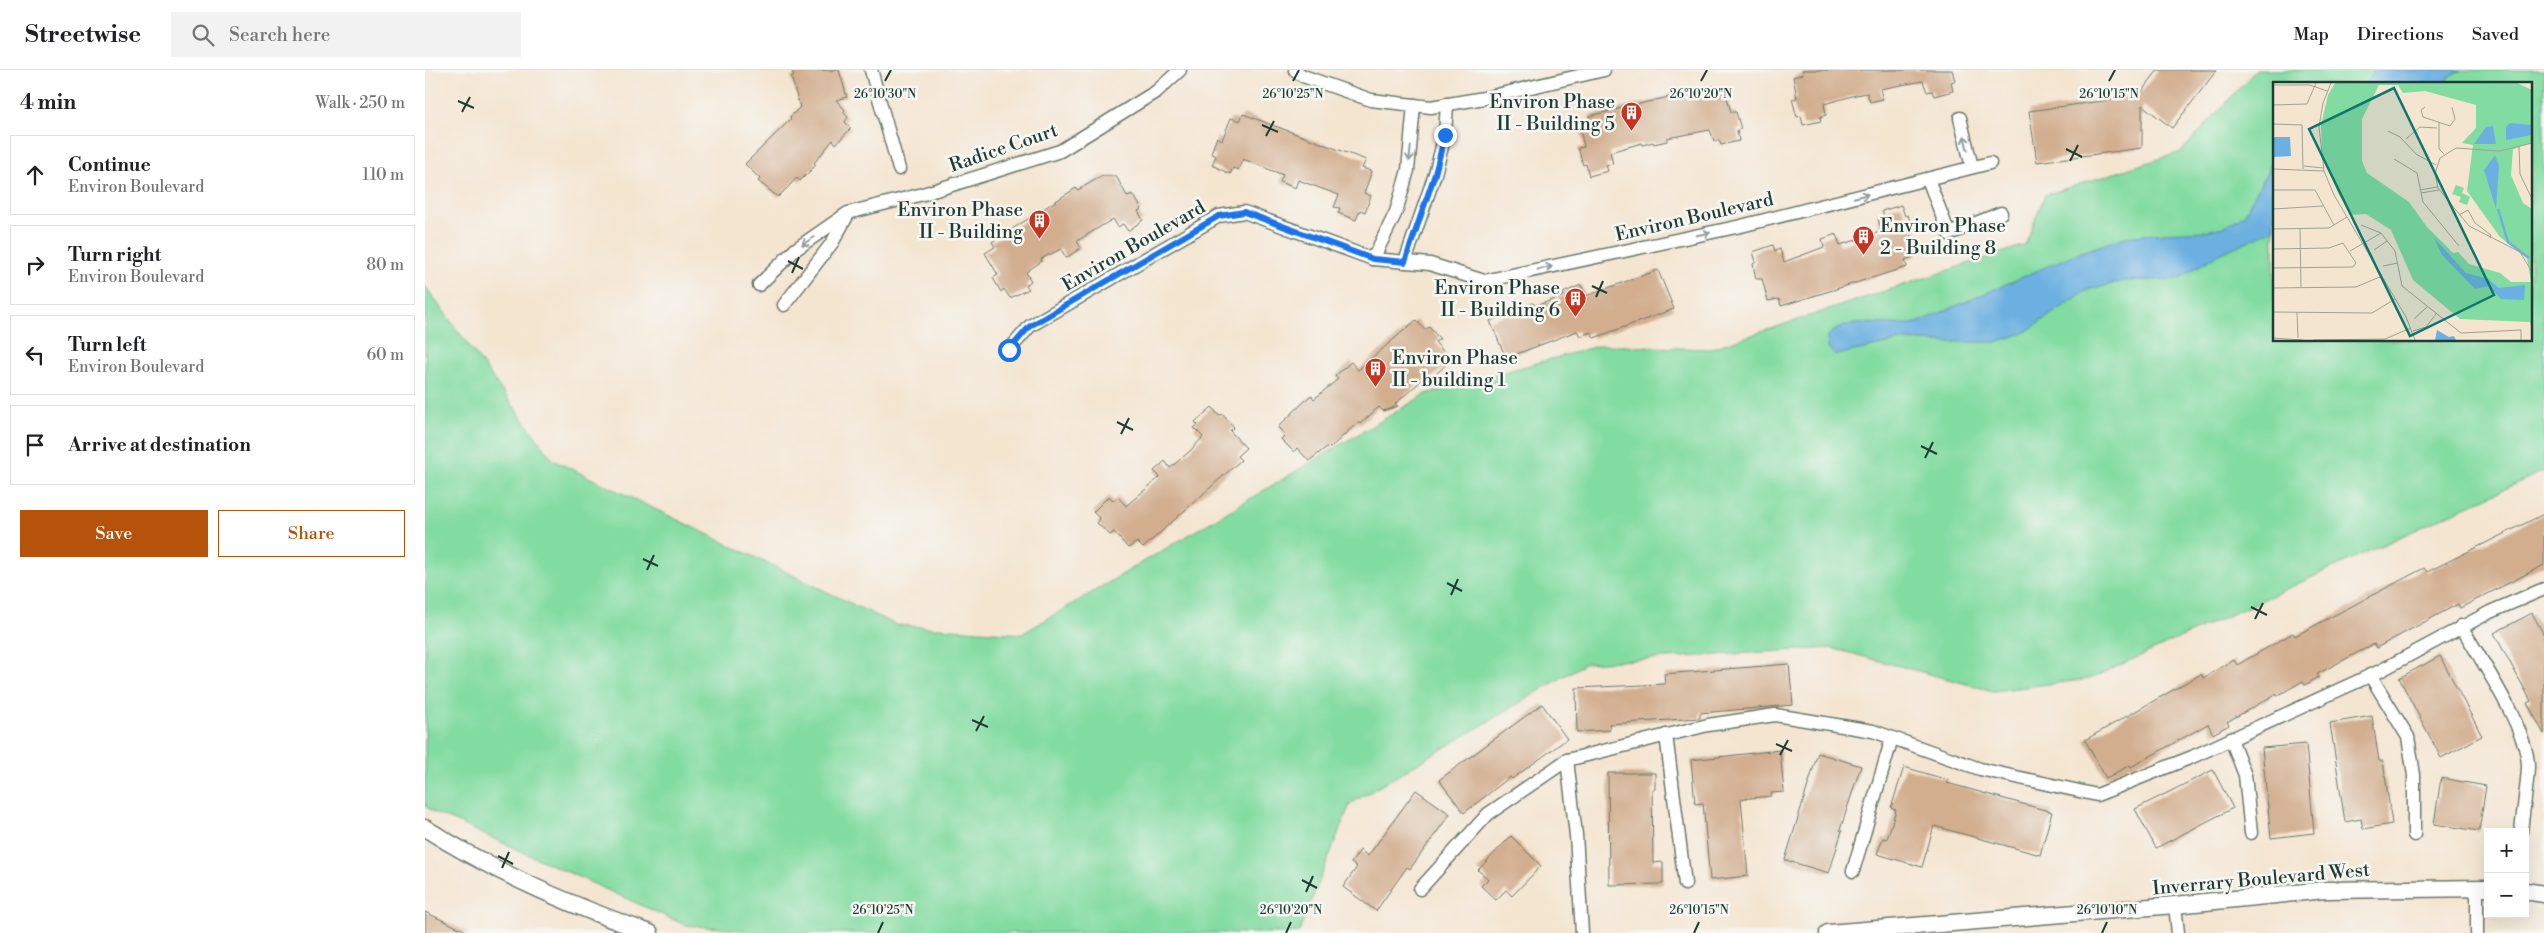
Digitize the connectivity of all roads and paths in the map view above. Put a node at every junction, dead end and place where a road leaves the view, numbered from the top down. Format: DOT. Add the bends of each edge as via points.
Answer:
graph roads {
  1 [pos="871,70"];
  2 [pos="1181,70"];
  3 [pos="1295,70"];
  4 [pos="1604,70"];
  5 [pos="1447,104"];
  6 [pos="1414,105"];
  7 [pos="1961,118"];
  8 [pos="1990,163"];
  9 [pos="1972,167"];
  10 [pos="899,169"];
  11 [pos="1928,178"];
  12 [pos="849,213"];
  13 [pos="2001,213"];
  14 [pos="1373,259"];
  15 [pos="1405,262"];
  16 [pos="759,286"];
  17 [pos="784,305"];
  18 [pos="1009,350"];
  19 [pos="2544,589"];
  20 [pos="2461,626"];
  21 [pos="2370,676"];
  22 [pos="1666,735"];
  23 [pos="1893,738"];
  24 [pos="2231,739"];
  25 [pos="1567,760"];
  26 [pos="425,828"];
  27 [pos="2521,828"];
  28 [pos="2251,833"];
  29 [pos="2413,835"];
  30 [pos="1853,871"];
  31 [pos="1685,884"];
  32 [pos="2482,888"];
  33 [pos="1420,889"];
  34 [pos="2529,892"];
  35 [pos="2544,894"];
  36 [pos="2175,905"];
  37 [pos="1930,929"];
  38 [pos="650,933"];
  39 [pos="1582,933"];
  40 [pos="1828,933"];
  41 [pos="2178,933"];
  42 [pos="2477,933"];
  1 -- 10 [label="street"];
  2 -- 12 [label="street, Radice Court" via="1157,91 1060,151 923,194"];
  3 -- 6 [label="street" via="1303,76 1371,100"];
  4 -- 5 [label="street"];
  5 -- 6 [label="street" via="1431,107"];
  5 -- 15 [label="street" via="1443,143"];
  6 -- 14 [label="street, one-way" via="1408,170 1396,212"];
  9 -- 7 [label="street, one-way"];
  8 -- 9 [label="street, Environ Boulevard"];
  9 -- 11 [label="street, Environ Boulevard"];
  11 -- 13 [label="street" via="1949,234"];
  15 -- 11 [label="street, Environ Boulevard, one-way" via="1430,264 1484,281 1741,226"];
  12 -- 16 [label="street, Radice Court, one-way" via="796,249"];
  12 -- 17 [label="street" via="832,243"];
  14 -- 15 [label="street, Environ Boulevard"];
  14 -- 18 [label="street, Environ Boulevard" via="1244,212 1219,216 1030,326"];
  19 -- 20 [label="street"];
  20 -- 21 [label="street"];
  20 -- 27 [label="street" via="2500,691 2523,741 2528,766"];
  21 -- 24 [label="street"];
  21 -- 29 [label="street" via="2408,737 2414,775"];
  22 -- 23 [label="street" via="1775,715 1873,731"];
  22 -- 25 [label="street"];
  22 -- 31 [label="street"];
  23 -- 24 [label="street" via="1980,768 2097,795"];
  23 -- 30 [label="street"];
  24 -- 28 [label="street" via="2245,775"];
  25 -- 33 [label="street" via="1488,814"];
  25 -- 39 [label="street"];
  26 -- 38 [label="street" via="519,880 596,914"];
  32 -- 36 [label="street, Inverrary Boulevard West" via="2325,890"];
  32 -- 42 [label="street"];
  34 -- 35 [label="street"];
  36 -- 37 [label="street, Inverrary Boulevard West"];
  36 -- 41 [label="street"];
  37 -- 40 [label="street, Inverrary Boulevard West"];
}
